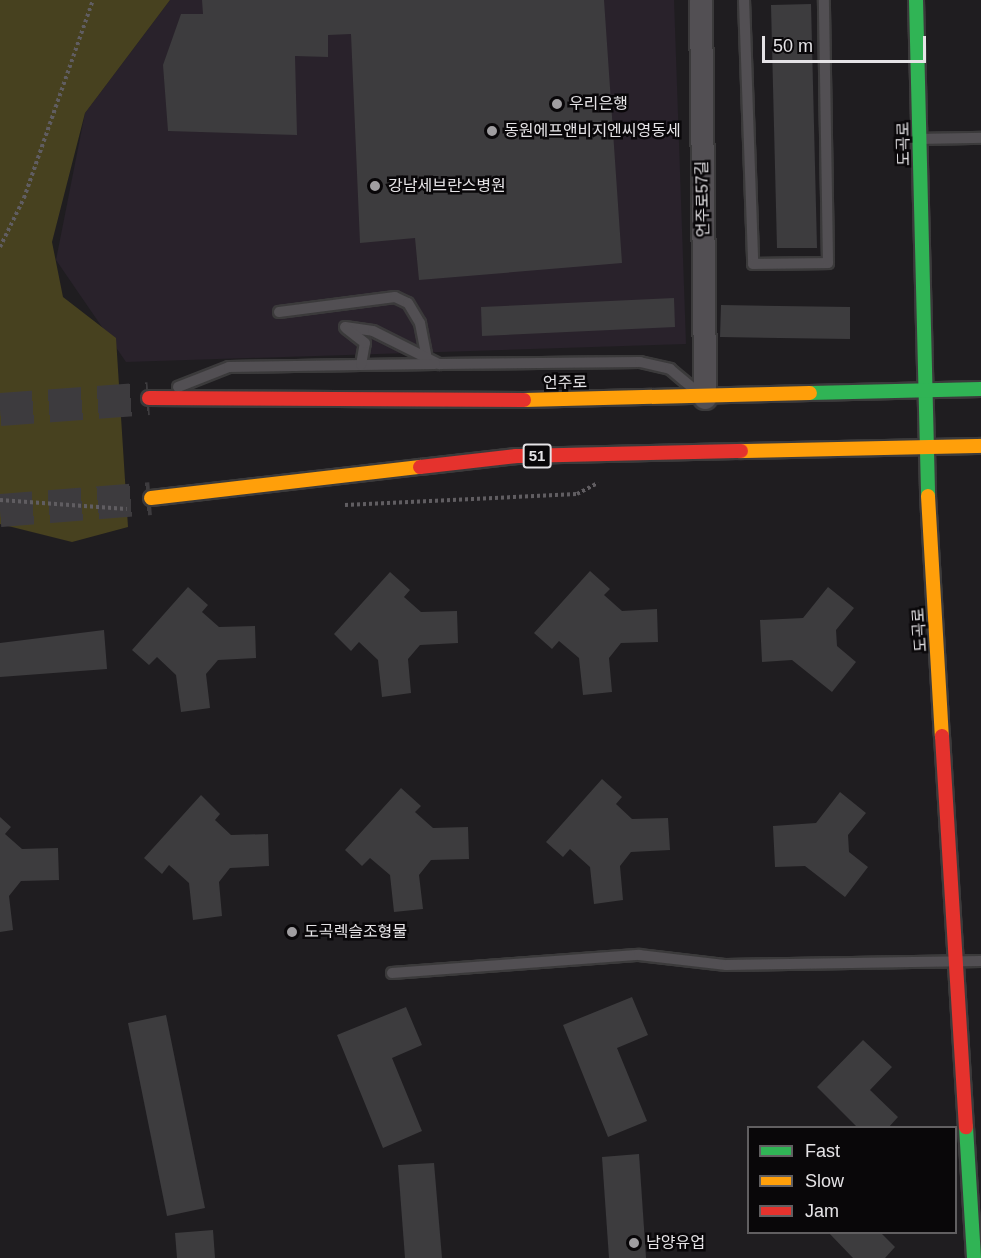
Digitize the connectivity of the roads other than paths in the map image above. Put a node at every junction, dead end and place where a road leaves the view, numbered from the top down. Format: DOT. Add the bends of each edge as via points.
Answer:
graph roads {
  1 [pos="701,0"];
  2 [pos="744,0"];
  3 [pos="824,0"];
  4 [pos="915,0"];
  5 [pos="981,138"];
  6 [pos="920,139"];
  7 [pos="279,312"];
  8 [pos="427,358"];
  9 [pos="439,364"];
  10 [pos="361,365"];
  11 [pos="924,388"];
  12 [pos="981,388"];
  13 [pos="149,398"];
  14 [pos="705,398"];
  15 [pos="981,446"];
  16 [pos="925,447"];
  17 [pos="152,498"];
  18 [pos="981,961"];
  19 [pos="957,962"];
  20 [pos="392,973"];
  21 [pos="974,1258"];
  1 -- 14 [label="street, 언주로57길"];
  2 -- 3 [label="lane" via="753,264 828,263"];
  4 -- 6 [label="main road, 도곡로"];
  5 -- 6 [label="lane"];
  6 -- 11 [label="main road, 도곡로"];
  7 -- 8 [label="lane" via="395,297 408,303 420,323"];
  8 -- 9 [label="lane"];
  8 -- 10 [label="lane" via="373,331 345,327 364,343"];
  9 -- 10 [label="lane"];
  9 -- 14 [label="lane" via="640,363 670,369"];
  10 -- 13 [label="lane" via="229,367"];
  11 -- 12 [label="main road, 언주로"];
  11 -- 14 [label="main road, 언주로"];
  11 -- 16 [label="main road, 도곡로"];
  13 -- 14 [label="main road, 언주로"];
  15 -- 16 [label="main road, 51"];
  16 -- 17 [label="main road, 51" via="516,456"];
  16 -- 19 [label="main road, 도곡로"];
  18 -- 19 [label="lane"];
  19 -- 20 [label="lane" via="726,965 639,955"];
  19 -- 21 [label="main road, 도곡로"];
}
